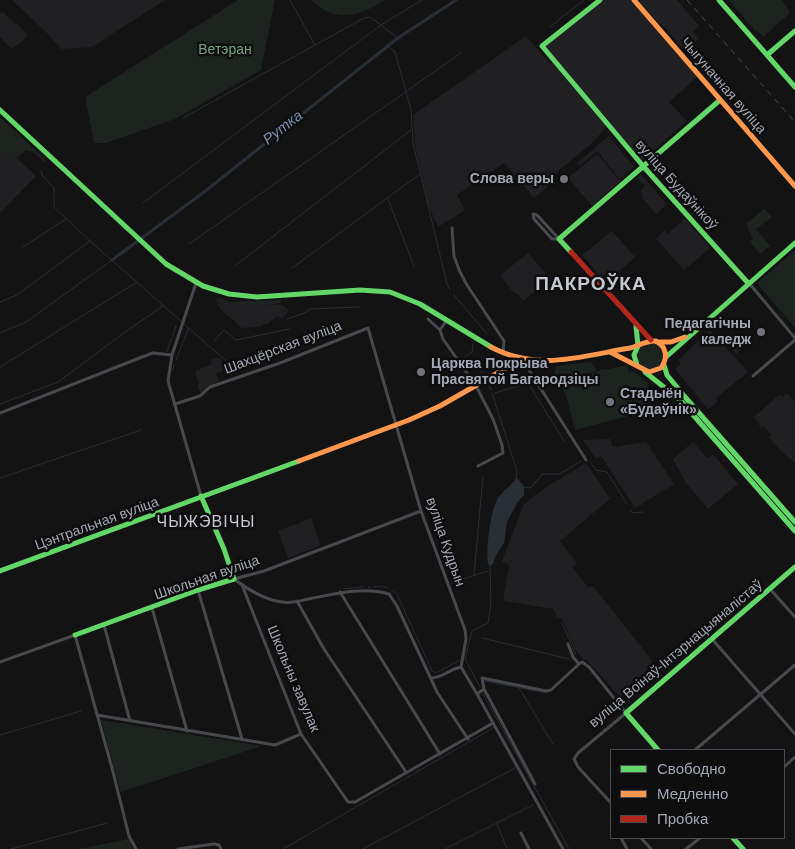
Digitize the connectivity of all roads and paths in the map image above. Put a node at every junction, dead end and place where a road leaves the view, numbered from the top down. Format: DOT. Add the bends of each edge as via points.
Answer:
graph roads {
  1 [pos="600,0"];
  2 [pos="634,0"];
  3 [pos="720,0"];
  4 [pos="795,31"];
  5 [pos="767,56"];
  6 [pos="795,87"];
  7 [pos="720,100"];
  8 [pos="0,110"];
  9 [pos="644,166"];
  10 [pos="795,186"];
  11 [pos="452,228"];
  12 [pos="559,239"];
  13 [pos="795,242"];
  14 [pos="196,283"];
  15 [pos="748,283"];
  16 [pos="428,318"];
  17 [pos="447,320"];
  18 [pos="636,326"];
  19 [pos="440,330"];
  20 [pos="636,335"];
  21 [pos="689,335"];
  22 [pos="795,339"];
  23 [pos="654,341"];
  24 [pos="638,346"];
  25 [pos="625,348"];
  26 [pos="610,352"];
  27 [pos="503,353"];
  28 [pos="172,355"];
  29 [pos="666,357"];
  30 [pos="522,359"];
  31 [pos="664,364"];
  32 [pos="642,370"];
  33 [pos="753,376"];
  34 [pos="476,386"];
  35 [pos="175,404"];
  36 [pos="0,413"];
  37 [pos="396,425"];
  38 [pos="586,460"];
  39 [pos="478,466"];
  40 [pos="201,496"];
  41 [pos="421,511"];
  42 [pos="795,522"];
  43 [pos="795,531"];
  44 [pos="795,567"];
  45 [pos="0,571"];
  46 [pos="234,579"];
  47 [pos="242,585"];
  48 [pos="770,589"];
  49 [pos="198,590"];
  50 [pos="340,592"];
  51 [pos="297,601"];
  52 [pos="152,608"];
  53 [pos="795,617"];
  54 [pos="104,626"];
  55 [pos="75,635"];
  56 [pos="712,639"];
  57 [pos="568,644"];
  58 [pos="0,662"];
  59 [pos="579,664"];
  60 [pos="795,665"];
  61 [pos="461,667"];
  62 [pos="431,678"];
  63 [pos="484,689"];
  64 [pos="477,694"];
  65 [pos="760,695"];
  66 [pos="626,713"];
  67 [pos="97,715"];
  68 [pos="130,721"];
  69 [pos="494,723"];
  70 [pos="187,731"];
  71 [pos="301,734"];
  72 [pos="795,734"];
  73 [pos="242,739"];
  74 [pos="468,739"];
  75 [pos="657,749"];
  76 [pos="697,749"];
  77 [pos="440,754"];
  78 [pos="795,757"];
  79 [pos="785,766"];
  80 [pos="406,772"];
  81 [pos="535,784"];
  82 [pos="610,802"];
  83 [pos="521,833"];
  84 [pos="642,839"];
  85 [pos="699,839"];
  86 [pos="734,839"];
  87 [pos="136,849"];
  88 [pos="178,849"];
  89 [pos="221,849"];
  90 [pos="529,849"];
  91 [pos="562,849"];
  92 [pos="651,849"];
  93 [pos="686,849"];
  94 [pos="743,849"];
  1 -- 9 [label="street, вуліца Будаўнікоў" via="542,46"];
  2 -- 7 [label="street, Чыгуначная вуліца"];
  3 -- 5 [label="street"];
  4 -- 5 [label="street"];
  5 -- 6 [label="street"];
  7 -- 9 [label="street"];
  7 -- 10 [label="street, Чыгуначная вуліца"];
  8 -- 14 [label="street" via="166,264"];
  9 -- 12 [label="street"];
  9 -- 15 [label="street, вуліца Будаўнікоў"];
  11 -- 27 [label="street" via="454,256 460,272 504,342"];
  12 -- 12 [label="street" via="537,215 533,214 552,239"];
  12 -- 18 [label="street"];
  13 -- 15 [label="street"];
  14 -- 17 [label="street" via="223,293 247,296 368,289 403,295"];
  14 -- 28 [label="street"];
  15 -- 21 [label="street"];
  15 -- 22 [label="street, вуліца Будаўнікоў"];
  16 -- 19 [label="street"];
  17 -- 19 [label="street"];
  17 -- 27 [label="street"];
  18 -- 20 [label="street"];
  18 -- 23 [label="street"];
  19 -- 34 [label="street" via="443,340"];
  20 -- 24 [label="street"];
  20 -- 25 [label="street"];
  21 -- 23 [label="street" via="671,342"];
  21 -- 29 [label="street"];
  22 -- 33 [label="street"];
  23 -- 24 [label="street" via="642,342"];
  23 -- 29 [label="street" via="664,348"];
  24 -- 25 [label="street"];
  24 -- 32 [label="street" via="634,355"];
  25 -- 26 [label="street"];
  26 -- 30 [label="street" via="542,360"];
  26 -- 32 [label="street"];
  27 -- 30 [label="street"];
  28 -- 35 [label="street" via="168,381"];
  28 -- 36 [label="street" via="154,353 142,356"];
  29 -- 31 [label="street"];
  30 -- 34 [label="street, Цэнтральная вуліца"];
  30 -- 38 [label="street"];
  31 -- 32 [label="street" via="657,370"];
  31 -- 42 [label="street" via="667,376"];
  32 -- 43 [label="street" via="680,400"];
  34 -- 37 [label="street, Цэнтральная вуліца"];
  34 -- 39 [label="street" via="493,419 503,453"];
  35 -- 37 [label="street, Шахцёрская вуліца" via="200,396 210,387 280,364 368,328"];
  35 -- 40 [label="street"];
  37 -- 40 [label="street, Цэнтральная вуліца"];
  37 -- 41 [label="street, вуліца Кудрын"];
  40 -- 45 [label="street, Цэнтральная вуліца"];
  40 -- 46 [label="street"];
  41 -- 46 [label="street, Школьная вуліца" via="264,571"];
  41 -- 61 [label="street, вуліца Кудрын" via="464,630 466,639"];
  44 -- 48 [label="street, вуліца Воінаў-Інтэрнацыяналістаў"];
  46 -- 47 [label="street"];
  46 -- 49 [label="street, Школьная вуліца"];
  47 -- 51 [label="street" via="283,603"];
  47 -- 71 [label="street, Школьны завулак"];
  48 -- 53 [label="street"];
  48 -- 56 [label="street, вуліца Воінаў-Інтэрнацыяналістаў"];
  49 -- 52 [label="street, Школьная вуліца"];
  49 -- 73 [label="street"];
  50 -- 51 [label="street"];
  50 -- 62 [label="street" via="372,590 389,594"];
  50 -- 77 [label="street"];
  51 -- 80 [label="street" via="324,649"];
  52 -- 54 [label="street, Школьная вуліца"];
  52 -- 70 [label="street"];
  54 -- 55 [label="street, Школьная вуліца"];
  54 -- 68 [label="street"];
  55 -- 58 [label="street, Школьная вуліца"];
  55 -- 67 [label="street"];
  56 -- 65 [label="street"];
  56 -- 66 [label="street, вуліца Воінаў-Інтэрнацыяналістаў"];
  57 -- 59 [label="street"];
  59 -- 63 [label="street" via="551,690 482,678"];
  59 -- 66 [label="street" via="582,662 589,667"];
  60 -- 65 [label="street"];
  61 -- 62 [label="street"];
  61 -- 64 [label="street"];
  62 -- 74 [label="street"];
  63 -- 64 [label="street"];
  63 -- 81 [label="street"];
  64 -- 69 [label="street"];
  65 -- 72 [label="street"];
  65 -- 76 [label="street"];
  66 -- 75 [label="street"];
  66 -- 82 [label="street, вуліца Воінаў-Інтэрнацыяналістаў" via="574,759"];
  67 -- 68 [label="street"];
  67 -- 87 [label="street" via="129,836"];
  68 -- 70 [label="street"];
  69 -- 74 [label="street"];
  69 -- 91 [label="street"];
  70 -- 73 [label="street"];
  71 -- 73 [label="street" via="275,746"];
  71 -- 80 [label="street, Школьны завулак" via="348,802 355,802"];
  74 -- 77 [label="street"];
  77 -- 80 [label="street"];
  78 -- 79 [label="street"];
  83 -- 90 [label="street"];
  84 -- 92 [label="street"];
  85 -- 93 [label="street"];
  86 -- 94 [label="street"];
  88 -- 89 [label="street" via="214,844"];
}
